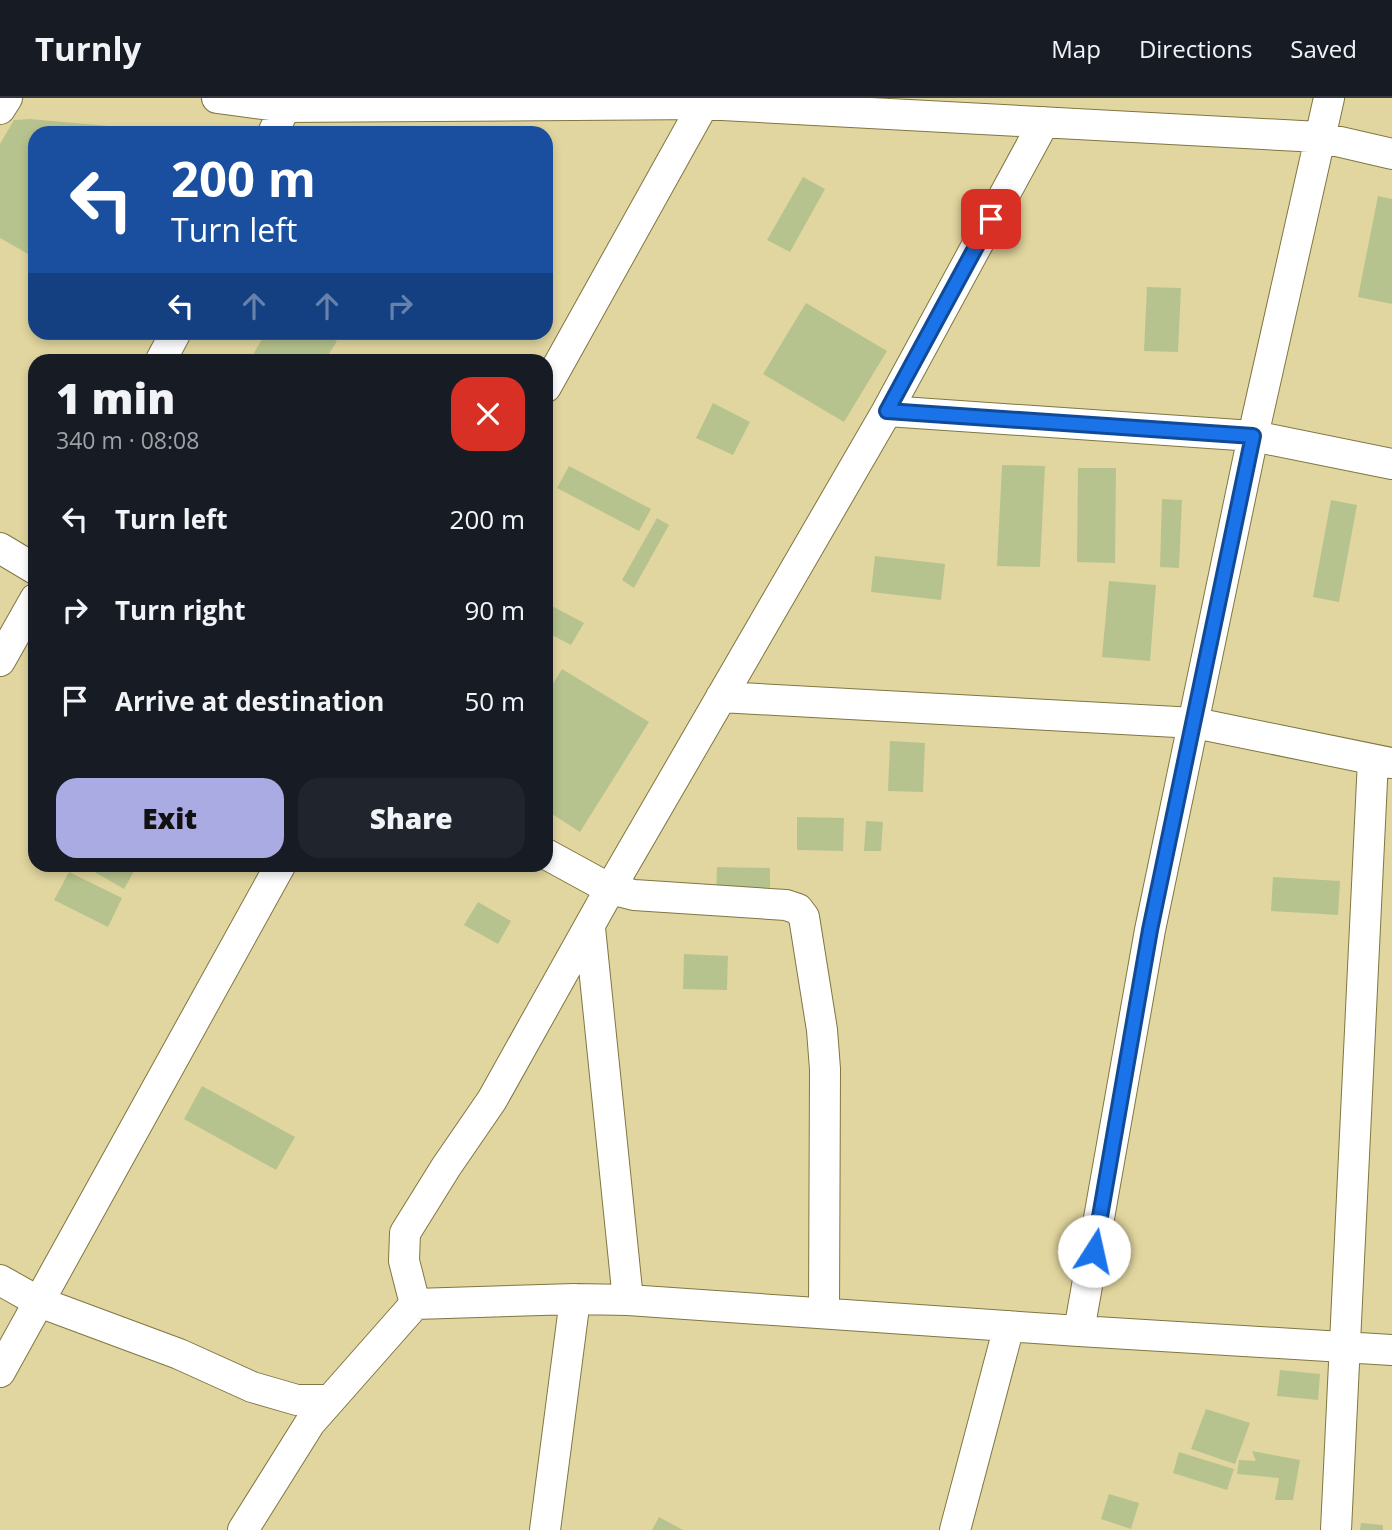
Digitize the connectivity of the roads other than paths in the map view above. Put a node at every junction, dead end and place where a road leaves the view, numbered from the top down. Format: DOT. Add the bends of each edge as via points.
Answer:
graph roads {
  1 [pos="7,98"];
  2 [pos="217,98"];
  3 [pos="1329,98"];
  4 [pos="705,101"];
  5 [pos="0,109"];
  6 [pos="279,120"];
  7 [pos="1044,122"];
  8 [pos="1319,137"];
  9 [pos="1392,154"];
  10 [pos="553,374"];
  11 [pos="887,411"];
  12 [pos="1253,436"];
  13 [pos="1392,464"];
  14 [pos="0,548"];
  15 [pos="28,565"];
  16 [pos="28,611"];
  17 [pos="0,661"];
  18 [pos="721,697"];
  19 [pos="1195,723"];
  20 [pos="1382,762"];
  21 [pos="553,858"];
  22 [pos="277,872"];
  23 [pos="610,889"];
  24 [pos="590,928"];
  25 [pos="0,1280"];
  26 [pos="575,1299"];
  27 [pos="628,1300"];
  28 [pos="39,1301"];
  29 [pos="415,1304"];
  30 [pos="824,1312"];
  31 [pos="1009,1326"];
  32 [pos="1079,1331"];
  33 [pos="1345,1347"];
  34 [pos="1392,1349"];
  35 [pos="0,1372"];
  36 [pos="330,1400"];
  37 [pos="243,1530"];
  38 [pos="545,1530"];
  39 [pos="956,1530"];
  40 [pos="1336,1530"];
  1 -- 5 [label="street"];
  2 -- 6 [label="street"];
  3 -- 8 [label="street"];
  4 -- 6 [label="street"];
  4 -- 7 [label="street"];
  4 -- 10 [label="street"];
  7 -- 8 [label="street"];
  7 -- 11 [label="street"];
  8 -- 9 [label="street"];
  8 -- 12 [label="street"];
  11 -- 12 [label="street"];
  11 -- 18 [label="street"];
  12 -- 13 [label="street"];
  12 -- 19 [label="street"];
  14 -- 15 [label="street"];
  16 -- 17 [label="street"];
  18 -- 19 [label="street"];
  18 -- 23 [label="street"];
  19 -- 20 [label="street"];
  19 -- 32 [label="street" via="1150,930"];
  20 -- 33 [label="street"];
  21 -- 23 [label="street"];
  22 -- 28 [label="street"];
  23 -- 24 [label="street"];
  23 -- 30 [label="street" via="634,895 786,905 804,917 825,1069"];
  24 -- 27 [label="street"];
  24 -- 29 [label="street" via="492,1100 405,1233 404,1261"];
  25 -- 28 [label="street"];
  26 -- 27 [label="street"];
  26 -- 29 [label="street"];
  26 -- 38 [label="street"];
  27 -- 30 [label="street"];
  28 -- 35 [label="street"];
  28 -- 36 [label="street" via="252,1387 297,1400"];
  29 -- 36 [label="street"];
  30 -- 31 [label="street"];
  31 -- 32 [label="street"];
  31 -- 39 [label="street"];
  32 -- 33 [label="street"];
  33 -- 34 [label="street"];
  33 -- 40 [label="street"];
  36 -- 37 [label="street" via="304,1432"];
}
